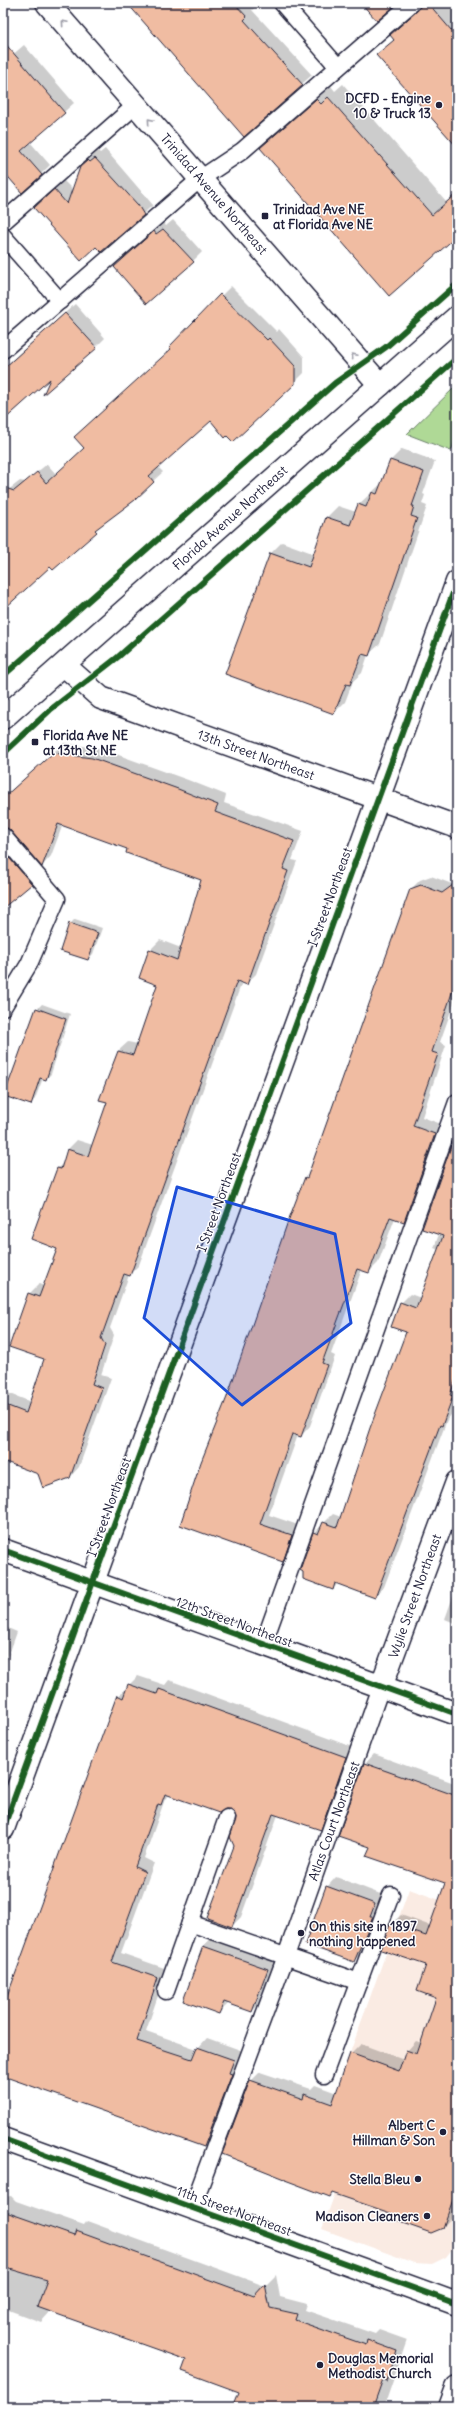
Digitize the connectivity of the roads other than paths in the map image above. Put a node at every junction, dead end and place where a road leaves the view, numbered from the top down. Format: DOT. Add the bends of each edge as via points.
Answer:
graph roads {
  1 [pos="47,3"];
  2 [pos="282,3"];
  3 [pos="412,3"];
  4 [pos="338,67"];
  5 [pos="136,105"];
  6 [pos="200,179"];
  7 [pos="3,222"];
  8 [pos="3,236"];
  9 [pos="60,301"];
  10 [pos="457,318"];
  11 [pos="3,350"];
  12 [pos="380,385"];
  13 [pos="457,582"];
  14 [pos="64,665"];
  15 [pos="3,718"];
  16 [pos="377,799"];
  17 [pos="457,828"];
  18 [pos="3,836"];
  19 [pos="3,1007"];
  20 [pos="457,1102"];
  21 [pos="457,1482"];
  22 [pos="3,1550"];
  23 [pos="93,1583"];
  24 [pos="263,1644"];
  25 [pos="381,1687"];
  26 [pos="457,1714"];
  27 [pos="227,1818"];
  28 [pos="3,1829"];
  29 [pos="391,1895"];
  30 [pos="190,1923"];
  31 [pos="286,1956"];
  32 [pos="359,1982"];
  33 [pos="166,1990"];
  34 [pos="324,2075"];
  35 [pos="3,2139"];
  36 [pos="192,2208"];
  37 [pos="457,2304"];
  38 [pos="457,2388"];
  39 [pos="450,2407"];
  5 -- 1 [label="street, Trinidad Avenue Northeast, one-way"];
  2 -- 4 [label="lane"];
  3 -- 4 [label="lane"];
  4 -- 6 [label="lane" via="242,152"];
  6 -- 5 [label="street, Trinidad Avenue Northeast, one-way"];
  5 -- 7 [label="lane"];
  6 -- 9 [label="lane"];
  12 -- 6 [label="street, Trinidad Avenue Northeast, one-way"];
  8 -- 9 [label="lane"];
  9 -- 11 [label="lane"];
  10 -- 12 [label="street, Florida Avenue Northeast"];
  12 -- 14 [label="street, Florida Avenue Northeast"];
  13 -- 16 [label="street, I Street Northeast"];
  14 -- 15 [label="street, Florida Avenue Northeast"];
  14 -- 16 [label="street, 13th Street Northeast" via="101,698"];
  16 -- 17 [label="street, 13th Street Northeast"];
  16 -- 23 [label="street, I Street Northeast"];
  18 -- 19 [label="lane" via="57,899 29,964"];
  20 -- 24 [label="lane"];
  21 -- 25 [label="street, Wylie Street Northeast"];
  22 -- 23 [label="street, 12th Street Northeast"];
  23 -- 24 [label="street, 12th Street Northeast"];
  23 -- 28 [label="street, I Street Northeast"];
  24 -- 25 [label="street, 12th Street Northeast"];
  25 -- 26 [label="street, 12th Street Northeast"];
  25 -- 31 [label="lane, Atlas Court Northeast"];
  27 -- 30 [label="lane"];
  29 -- 32 [label="lane"];
  30 -- 31 [label="lane"];
  30 -- 33 [label="lane"];
  31 -- 32 [label="lane"];
  31 -- 36 [label="lane, Atlas Court Northeast"];
  32 -- 34 [label="lane"];
  35 -- 36 [label="street, 11th Street Northeast"];
  36 -- 37 [label="street, 11th Street Northeast"];
  38 -- 39 [label="street"];
}
